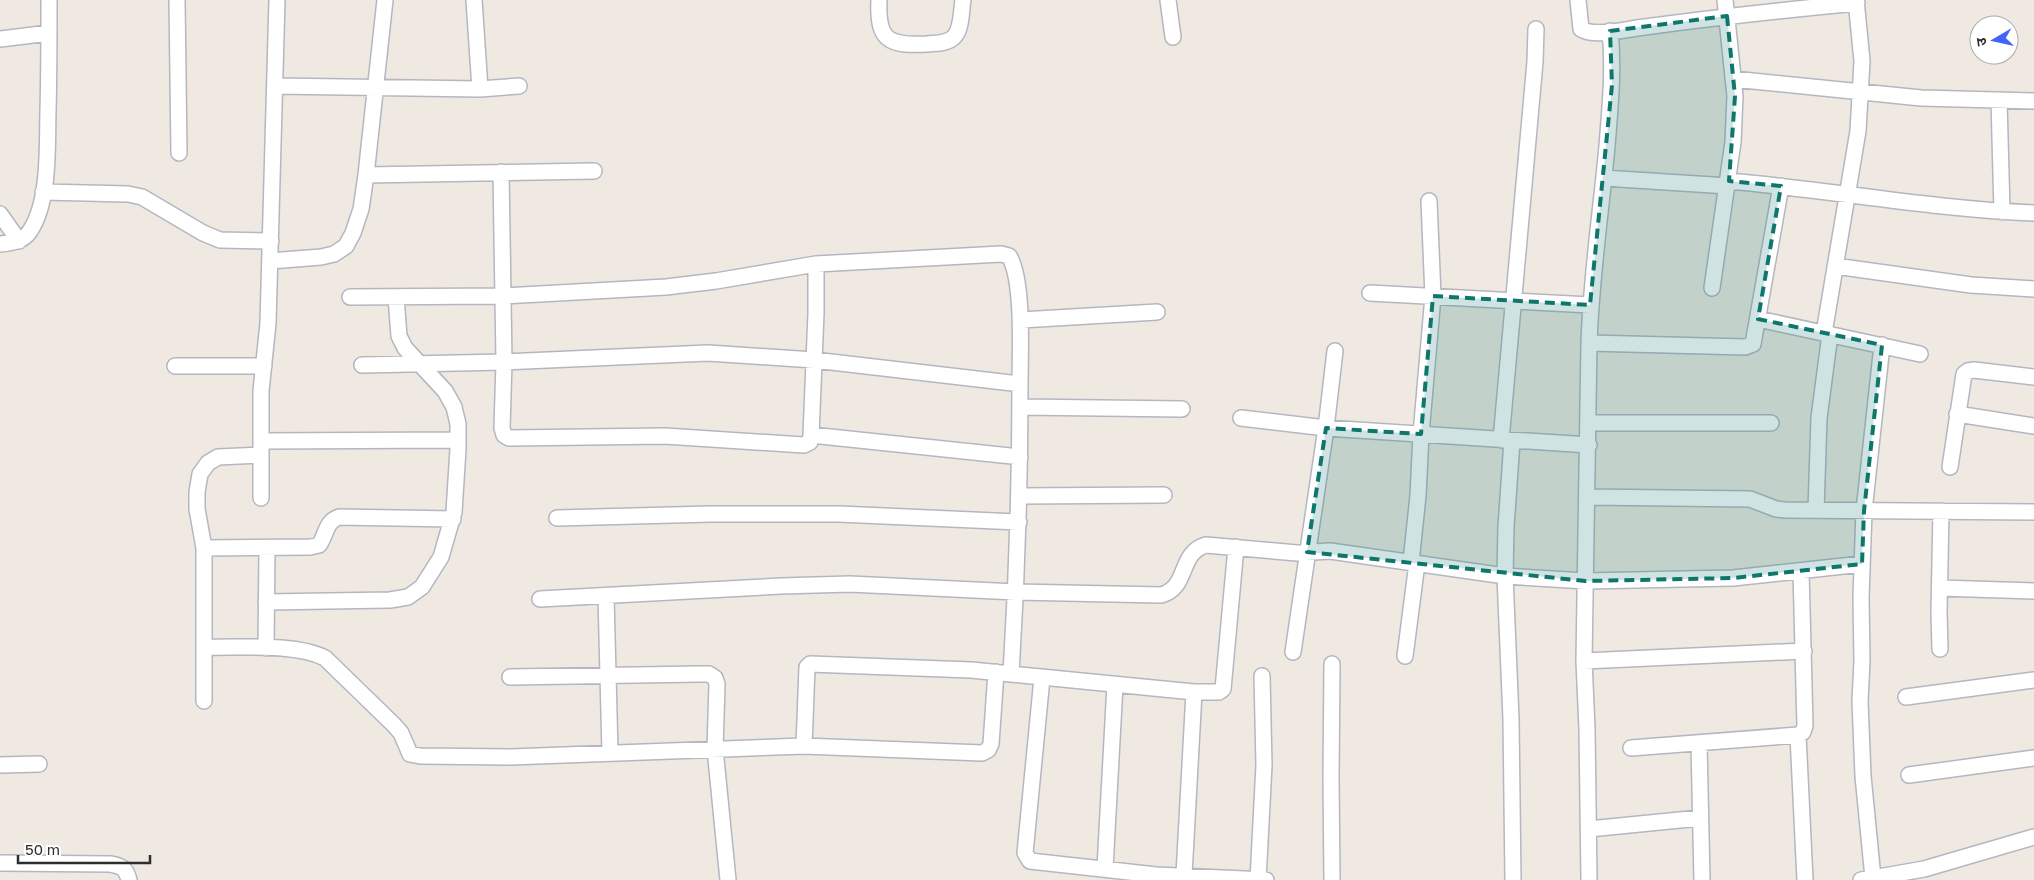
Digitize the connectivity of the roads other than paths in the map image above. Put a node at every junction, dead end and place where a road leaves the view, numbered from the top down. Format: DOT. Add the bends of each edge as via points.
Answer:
graph roads {
  1 [pos="49,0"];
  2 [pos="177,0"];
  3 [pos="277,0"];
  4 [pos="385,0"];
  5 [pos="474,0"];
  6 [pos="879,0"];
  7 [pos="963,0"];
  8 [pos="1168,0"];
  9 [pos="1578,0"];
  10 [pos="1725,0"];
  11 [pos="1856,2"];
  12 [pos="1786,5"];
  13 [pos="1727,16"];
  14 [pos="1536,29"];
  15 [pos="1610,31"];
  16 [pos="49,33"];
  17 [pos="1173,37"];
  18 [pos="0,39"];
  19 [pos="1734,79"];
  20 [pos="276,86"];
  21 [pos="519,86"];
  22 [pos="376,88"];
  23 [pos="480,89"];
  24 [pos="1861,93"];
  25 [pos="1999,100"];
  26 [pos="2034,101"];
  27 [pos="178,153"];
  28 [pos="594,171"];
  29 [pos="501,172"];
  30 [pos="366,175"];
  31 [pos="1604,178"];
  32 [pos="1728,184"];
  33 [pos="1780,186"];
  34 [pos="43,192"];
  35 [pos="1846,195"];
  36 [pos="1429,201"];
  37 [pos="2002,212"];
  38 [pos="2034,213"];
  39 [pos="0,214"];
  40 [pos="19,241"];
  41 [pos="271,241"];
  42 [pos="0,244"];
  43 [pos="270,261"];
  44 [pos="816,264"];
  45 [pos="1835,266"];
  46 [pos="1712,288"];
  47 [pos="2034,289"];
  48 [pos="1370,293"];
  49 [pos="503,296"];
  50 [pos="1433,296"];
  51 [pos="350,297"];
  52 [pos="396,297"];
  53 [pos="1513,300"];
  54 [pos="1590,305"];
  55 [pos="1157,312"];
  56 [pos="1758,319"];
  57 [pos="1021,320"];
  58 [pos="1827,333"];
  59 [pos="1589,344"];
  60 [pos="1882,345"];
  61 [pos="1335,351"];
  62 [pos="1920,354"];
  63 [pos="814,360"];
  64 [pos="504,362"];
  65 [pos="362,364"];
  66 [pos="418,364"];
  67 [pos="175,366"];
  68 [pos="264,366"];
  69 [pos="2034,377"];
  70 [pos="1020,384"];
  71 [pos="1020,407"];
  72 [pos="1182,409"];
  73 [pos="1957,414"];
  74 [pos="1241,418"];
  75 [pos="1589,423"];
  76 [pos="1771,423"];
  77 [pos="2034,426"];
  78 [pos="1326,428"];
  79 [pos="812,434"];
  80 [pos="1421,434"];
  81 [pos="458,440"];
  82 [pos="1507,441"];
  83 [pos="1589,445"];
  84 [pos="261,448"];
  85 [pos="1020,458"];
  86 [pos="1950,467"];
  87 [pos="1164,495"];
  88 [pos="1020,496"];
  89 [pos="1588,497"];
  90 [pos="261,498"];
  91 [pos="1816,510"];
  92 [pos="1864,511"];
  93 [pos="1942,511"];
  94 [pos="2034,512"];
  95 [pos="557,518"];
  96 [pos="453,520"];
  97 [pos="1019,522"];
  98 [pos="1236,547"];
  99 [pos="204,548"];
  100 [pos="267,548"];
  101 [pos="1307,552"];
  102 [pos="1414,562"];
  103 [pos="1862,564"];
  104 [pos="1801,571"];
  105 [pos="1505,576"];
  106 [pos="1584,582"];
  107 [pos="1940,588"];
  108 [pos="2034,591"];
  109 [pos="1016,592"];
  110 [pos="606,596"];
  111 [pos="540,599"];
  112 [pos="266,602"];
  113 [pos="205,647"];
  114 [pos="266,648"];
  115 [pos="1940,649"];
  116 [pos="1804,651"];
  117 [pos="1293,652"];
  118 [pos="1405,656"];
  119 [pos="1584,661"];
  120 [pos="1332,664"];
  121 [pos="1004,673"];
  122 [pos="608,675"];
  123 [pos="1262,676"];
  124 [pos="510,677"];
  125 [pos="1042,678"];
  126 [pos="2034,680"];
  127 [pos="1115,684"];
  128 [pos="1194,692"];
  129 [pos="1906,697"];
  130 [pos="204,701"];
  131 [pos="1798,735"];
  132 [pos="1699,742"];
  133 [pos="804,746"];
  134 [pos="1631,748"];
  135 [pos="716,749"];
  136 [pos="610,753"];
  137 [pos="2034,758"];
  138 [pos="39,764"];
  139 [pos="0,766"];
  140 [pos="1909,775"];
  141 [pos="1700,818"];
  142 [pos="1589,829"];
  143 [pos="2034,837"];
  144 [pos="0,863"];
  145 [pos="1105,868"];
  146 [pos="1084,873"];
  147 [pos="1184,875"];
  148 [pos="1894,877"];
  149 [pos="1867,879"];
  150 [pos="129,880"];
  151 [pos="728,880"];
  152 [pos="1258,880"];
  153 [pos="1266,880"];
  154 [pos="1332,880"];
  155 [pos="1513,880"];
  156 [pos="1589,880"];
  157 [pos="1702,880"];
  158 [pos="1805,880"];
  1 -- 16 [label="street"];
  2 -- 27 [label="street"];
  3 -- 20 [label="street"];
  4 -- 22 [label="street"];
  5 -- 23 [label="street"];
  6 -- 7 [label="street" via="878,19 882,32 893,42 907,45 944,43 954,37"];
  8 -- 17 [label="street"];
  9 -- 15 [label="street" via="1581,29 1586,32"];
  10 -- 13 [label="street"];
  11 -- 12 [label="street"];
  11 -- 24 [label="street" via="1862,61"];
  12 -- 13 [label="street"];
  13 -- 15 [label="street"];
  13 -- 19 [label="street"];
  14 -- 53 [label="street"];
  15 -- 31 [label="street" via="1612,86"];
  16 -- 18 [label="street"];
  16 -- 34 [label="street"];
  19 -- 24 [label="street"];
  19 -- 32 [label="street" via="1734,124"];
  20 -- 22 [label="street"];
  20 -- 41 [label="street"];
  21 -- 23 [label="street"];
  22 -- 23 [label="street"];
  22 -- 30 [label="street"];
  24 -- 25 [label="street"];
  24 -- 35 [label="street" via="1858,131"];
  25 -- 26 [label="street"];
  25 -- 37 [label="street"];
  28 -- 29 [label="street"];
  29 -- 30 [label="street"];
  29 -- 49 [label="street"];
  30 -- 43 [label="street" via="360,209 346,246 321,257"];
  31 -- 32 [label="street"];
  31 -- 54 [label="street"];
  32 -- 33 [label="street"];
  32 -- 46 [label="street"];
  33 -- 35 [label="street"];
  33 -- 56 [label="street"];
  34 -- 40 [label="street" via="38,217 29,233"];
  34 -- 41 [label="street" via="142,197 203,234 220,240"];
  35 -- 37 [label="street"];
  35 -- 45 [label="street"];
  36 -- 50 [label="street"];
  37 -- 38 [label="street"];
  39 -- 40 [label="street"];
  40 -- 42 [label="street"];
  41 -- 43 [label="street"];
  43 -- 68 [label="street"];
  44 -- 49 [label="street" via="666,287"];
  44 -- 57 [label="street" via="1009,256 1013,262"];
  44 -- 63 [label="street"];
  45 -- 47 [label="street" via="1971,285"];
  45 -- 58 [label="street"];
  48 -- 50 [label="street"];
  49 -- 52 [label="street"];
  49 -- 64 [label="street"];
  50 -- 53 [label="street"];
  50 -- 80 [label="street"];
  51 -- 52 [label="street"];
  52 -- 66 [label="street" via="399,336"];
  53 -- 54 [label="street"];
  53 -- 82 [label="street"];
  54 -- 59 [label="street"];
  55 -- 57 [label="street"];
  56 -- 58 [label="street"];
  56 -- 59 [label="street" via="1753,344 1749,346"];
  57 -- 70 [label="street"];
  58 -- 60 [label="street"];
  58 -- 91 [label="street" via="1819,418"];
  59 -- 75 [label="street"];
  60 -- 62 [label="street"];
  60 -- 92 [label="street"];
  61 -- 78 [label="street"];
  63 -- 64 [label="street" via="708,354"];
  63 -- 70 [label="street"];
  63 -- 79 [label="street"];
  64 -- 66 [label="street"];
  64 -- 79 [label="street" via="502,428 504,435 510,438 665,436 797,446 810,442"];
  65 -- 66 [label="street"];
  66 -- 81 [label="street" via="444,391 454,407"];
  67 -- 68 [label="street"];
  68 -- 84 [label="street"];
  69 -- 73 [label="street" via="1968,370 1963,379"];
  70 -- 71 [label="street"];
  71 -- 72 [label="street"];
  71 -- 85 [label="street"];
  73 -- 77 [label="street"];
  73 -- 86 [label="street"];
  74 -- 78 [label="street"];
  75 -- 76 [label="street"];
  75 -- 83 [label="street"];
  78 -- 80 [label="street"];
  78 -- 101 [label="street"];
  79 -- 85 [label="street"];
  80 -- 82 [label="street"];
  80 -- 102 [label="street"];
  81 -- 84 [label="street"];
  81 -- 96 [label="street"];
  82 -- 83 [label="street"];
  82 -- 105 [label="street"];
  83 -- 89 [label="street"];
  84 -- 90 [label="street"];
  84 -- 99 [label="street" via="218,457 200,474 197,509"];
  85 -- 88 [label="street"];
  87 -- 88 [label="street"];
  88 -- 97 [label="street"];
  89 -- 91 [label="street" via="1750,499 1776,509"];
  89 -- 106 [label="street"];
  91 -- 92 [label="street"];
  92 -- 93 [label="street"];
  92 -- 103 [label="street"];
  93 -- 94 [label="street"];
  93 -- 107 [label="street"];
  95 -- 97 [label="street" via="838,514"];
  96 -- 100 [label="street" via="339,517 326,527 319,545"];
  96 -- 112 [label="street" via="441,557 422,587 408,597"];
  97 -- 109 [label="street"];
  98 -- 101 [label="street"];
  98 -- 109 [label="street" via="1198,547 1171,592"];
  98 -- 128 [label="street" via="1222,689 1219,692"];
  99 -- 100 [label="street"];
  99 -- 113 [label="street"];
  100 -- 112 [label="street"];
  101 -- 102 [label="street" via="1330,551"];
  101 -- 117 [label="street"];
  102 -- 105 [label="street"];
  102 -- 118 [label="street"];
  103 -- 104 [label="street"];
  103 -- 149 [label="street" via="1860,701"];
  104 -- 106 [label="street" via="1733,578"];
  104 -- 116 [label="street"];
  105 -- 106 [label="street"];
  105 -- 155 [label="street"];
  106 -- 119 [label="street"];
  107 -- 108 [label="street"];
  107 -- 115 [label="street"];
  109 -- 110 [label="street" via="850,584"];
  109 -- 121 [label="street"];
  110 -- 111 [label="street"];
  110 -- 122 [label="street"];
  112 -- 114 [label="street"];
  113 -- 114 [label="street"];
  113 -- 130 [label="street"];
  114 -- 136 [label="street" via="298,649 325,658 394,725 410,754 511,757"];
  116 -- 119 [label="street"];
  116 -- 131 [label="street" via="1805,726"];
  119 -- 142 [label="street"];
  120 -- 154 [label="street"];
  121 -- 125 [label="street"];
  121 -- 133 [label="street" via="991,744 982,753"];
  121 -- 133 [label="street" via="810,664 807,667"];
  122 -- 124 [label="street"];
  122 -- 135 [label="street" via="709,674 715,678"];
  122 -- 136 [label="street"];
  123 -- 152 [label="street" via="1264,765"];
  125 -- 127 [label="street"];
  125 -- 146 [label="street" via="1025,854 1035,863"];
  126 -- 129 [label="street"];
  127 -- 128 [label="street"];
  127 -- 145 [label="street"];
  128 -- 147 [label="street"];
  131 -- 132 [label="street"];
  131 -- 158 [label="street"];
  132 -- 134 [label="street"];
  132 -- 141 [label="street"];
  133 -- 135 [label="street"];
  135 -- 136 [label="street"];
  135 -- 151 [label="street"];
  137 -- 140 [label="street"];
  138 -- 139 [label="street"];
  141 -- 142 [label="street"];
  141 -- 157 [label="street"];
  142 -- 156 [label="street"];
  143 -- 148 [label="street"];
  144 -- 150 [label="street" via="120,865 127,871"];
  145 -- 146 [label="street"];
  145 -- 147 [label="street"];
  147 -- 152 [label="street"];
  148 -- 149 [label="street"];
  152 -- 153 [label="street"];
}
